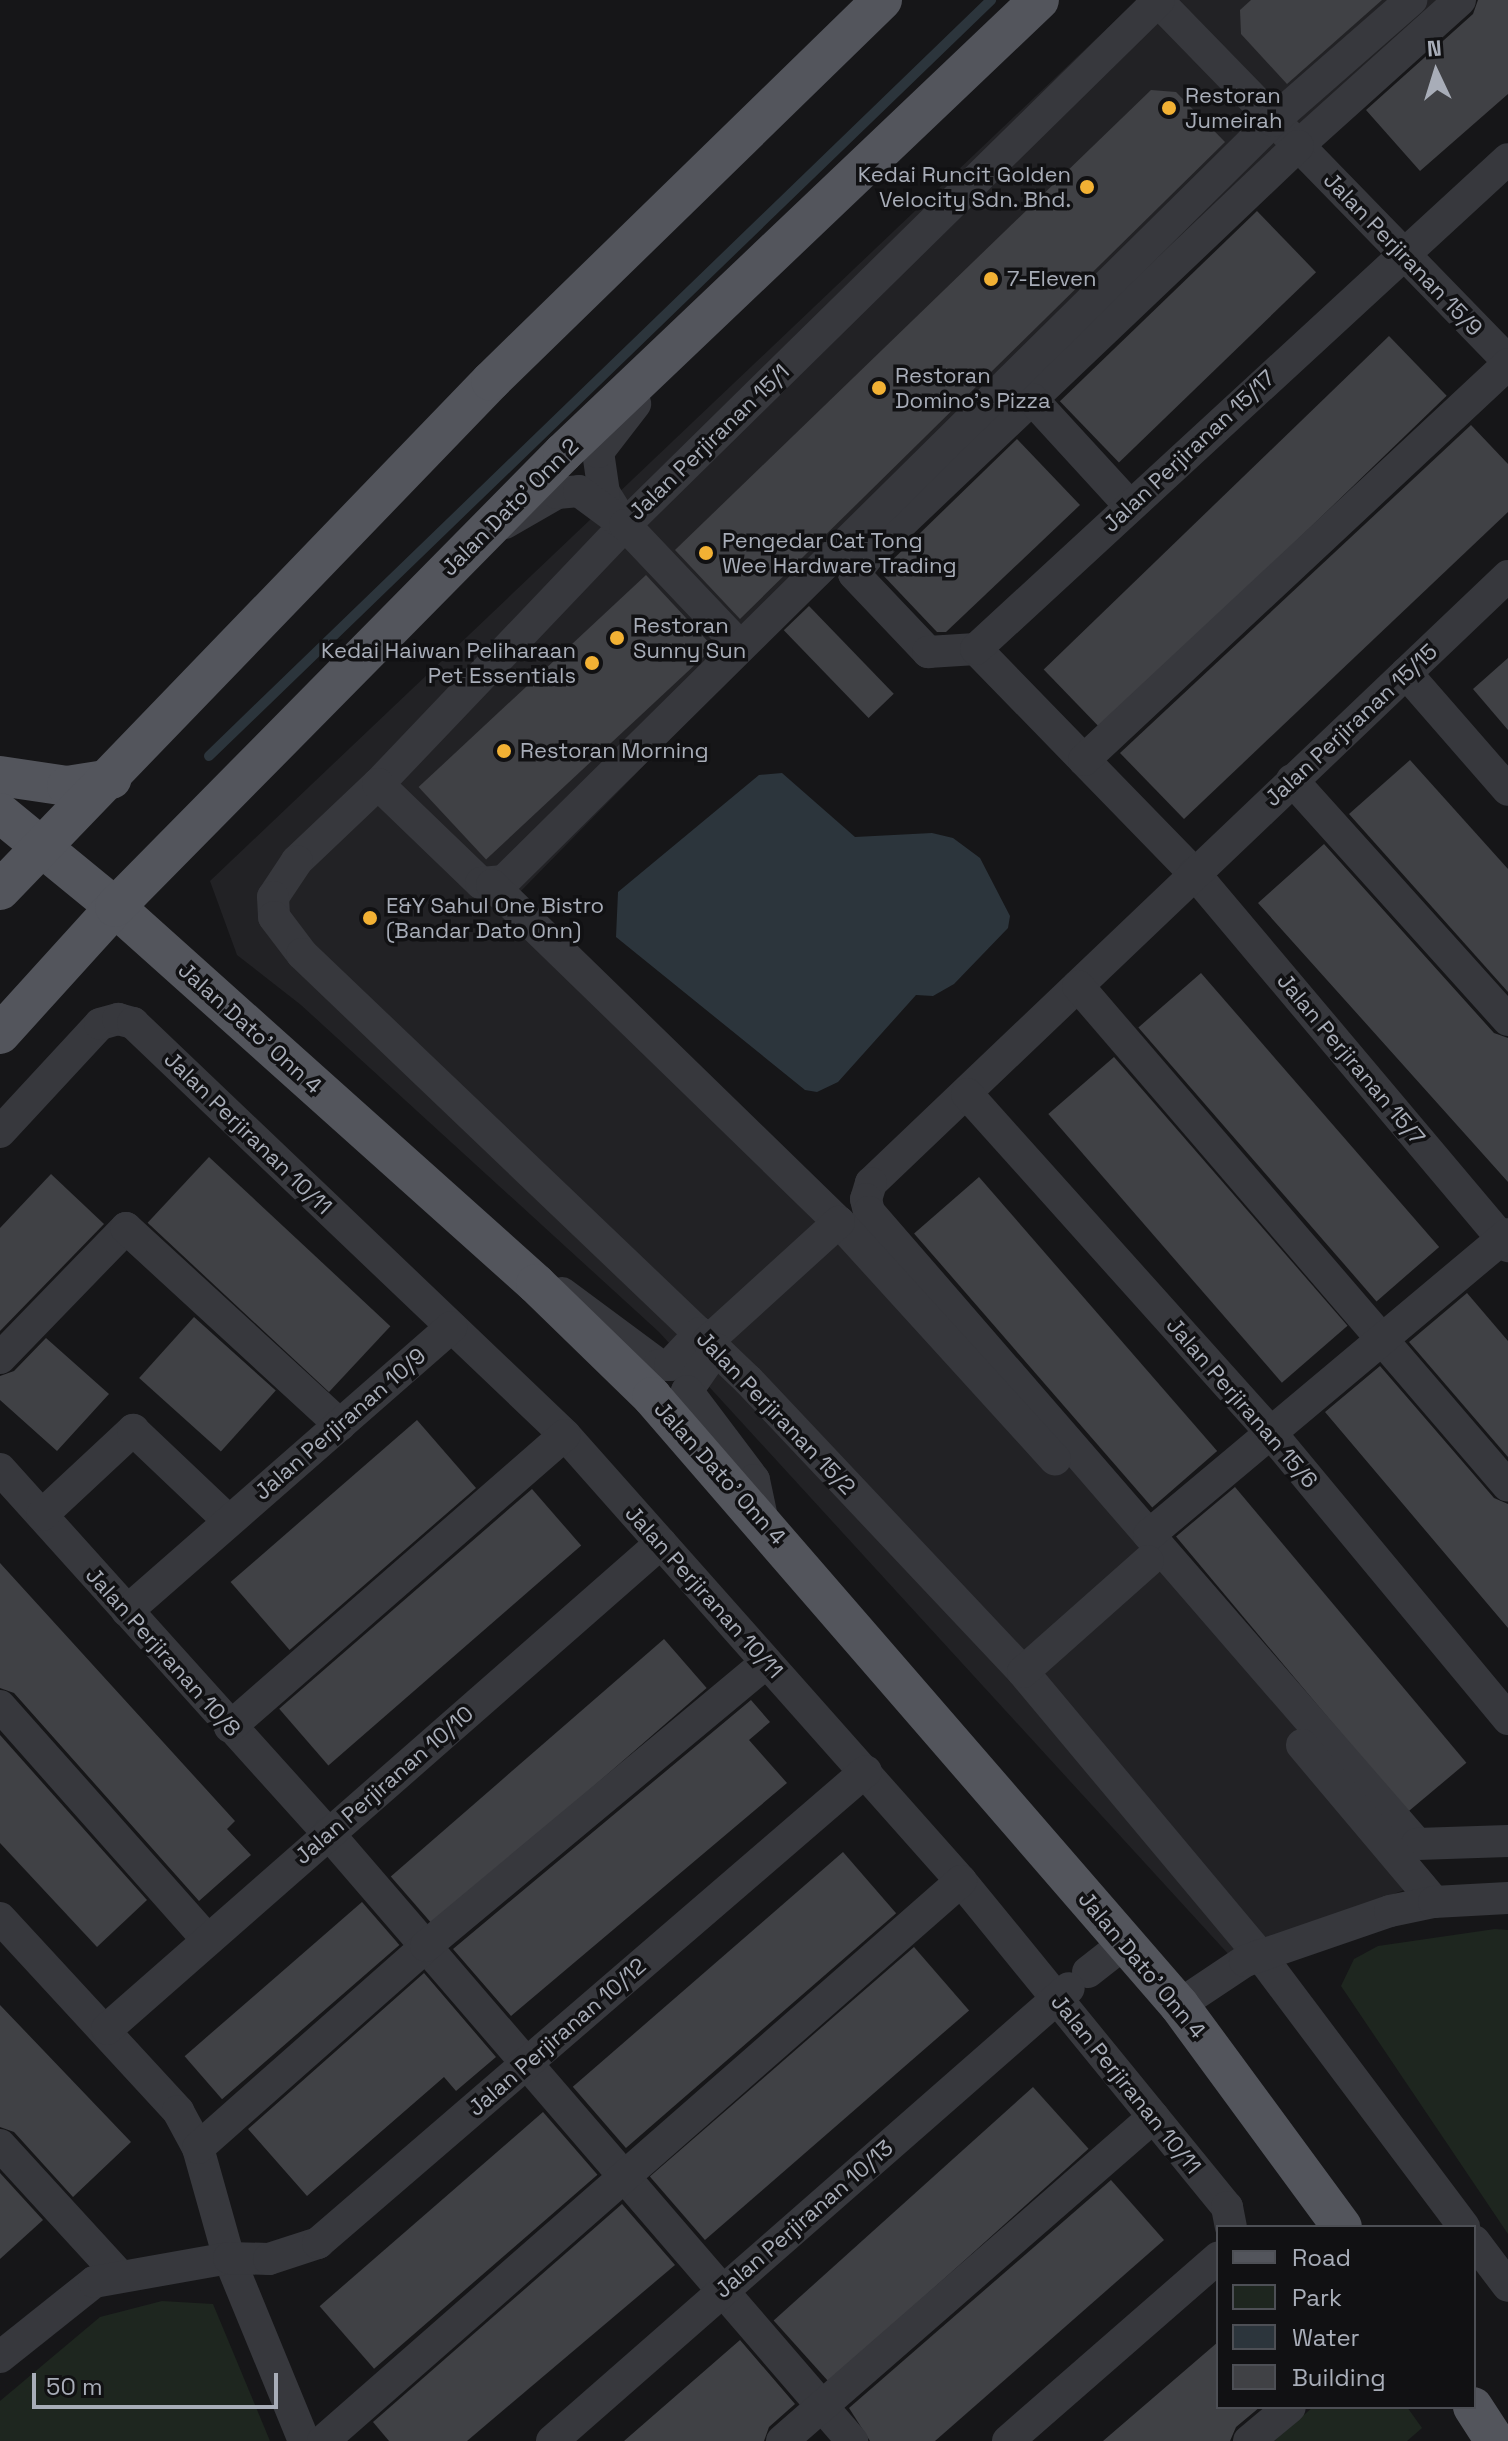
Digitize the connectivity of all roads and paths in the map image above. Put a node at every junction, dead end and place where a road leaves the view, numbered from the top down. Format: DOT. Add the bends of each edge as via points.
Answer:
graph roads {
  1 [pos="882,0"];
  2 [pos="1039,0"];
  3 [pos="1157,0"];
  4 [pos="1411,0"];
  5 [pos="1460,0"];
  6 [pos="1273,121"];
  7 [pos="1298,146"];
  8 [pos="1508,159"];
  9 [pos="1402,252"];
  10 [pos="1508,363"];
  11 [pos="641,379"];
  12 [pos="1032,399"];
  13 [pos="1130,506"];
  14 [pos="625,525"];
  15 [pos="485,532"];
  16 [pos="1508,576"];
  17 [pos="739,645"];
  18 [pos="976,649"];
  19 [pos="1406,673"];
  20 [pos="1084,760"];
  21 [pos="0,776"];
  22 [pos="111,779"];
  23 [pos="1292,780"];
  24 [pos="378,784"];
  25 [pos="1508,790"];
  26 [pos="0,813"];
  27 [pos="43,848"];
  28 [pos="1194,873"];
  29 [pos="492,885"];
  30 [pos="0,890"];
  31 [pos="273,897"];
  32 [pos="115,907"];
  33 [pos="1078,986"];
  34 [pos="1508,1020"];
  35 [pos="0,1034"];
  36 [pos="967,1094"];
  37 [pos="0,1132"];
  38 [pos="839,1222"];
  39 [pos="1506,1240"];
  40 [pos="536,1284"];
  41 [pos="451,1327"];
  42 [pos="1382,1339"];
  43 [pos="708,1341"];
  44 [pos="0,1358"];
  45 [pos="340,1425"];
  46 [pos="1270,1432"];
  47 [pos="565,1435"];
  48 [pos="0,1469"];
  49 [pos="1508,1486"];
  50 [pos="42,1515"];
  51 [pos="762,1519"];
  52 [pos="229,1521"];
  53 [pos="661,1543"];
  54 [pos="1149,1548"];
  55 [pos="127,1611"];
  56 [pos="766,1663"];
  57 [pos="1023,1672"];
  58 [pos="0,1706"];
  59 [pos="1508,1719"];
  60 [pos="230,1727"];
  61 [pos="866,1771"];
  62 [pos="328,1833"];
  63 [pos="1508,1841"];
  64 [pos="961,1881"];
  65 [pos="1508,1898"];
  66 [pos="1434,1902"];
  67 [pos="0,1918"];
  68 [pos="208,1940"];
  69 [pos="1125,1943"];
  70 [pos="426,1946"];
  71 [pos="1260,1955"];
  72 [pos="1071,1986"];
  73 [pos="1179,2005"];
  74 [pos="107,2029"];
  75 [pos="527,2063"];
  76 [pos="1154,2117"];
  77 [pos="0,2145"];
  78 [pos="198,2148"];
  79 [pos="623,2175"];
  80 [pos="1229,2217"];
  81 [pos="1341,2225"];
  82 [pos="1462,2225"];
  83 [pos="1476,2244"];
  84 [pos="229,2258"];
  85 [pos="1216,2260"];
  86 [pos="120,2276"];
  87 [pos="1508,2286"];
  88 [pos="723,2290"];
  89 [pos="0,2357"];
  90 [pos="822,2406"];
  91 [pos="1288,2409"];
  92 [pos="1474,2409"];
  93 [pos="304,2441"];
  94 [pos="323,2441"];
  95 [pos="552,2441"];
  96 [pos="782,2441"];
  97 [pos="852,2441"];
  98 [pos="1008,2441"];
  99 [pos="1249,2441"];
  100 [pos="1495,2441"];
  1 -- 22 [label="main road" via="491,381"];
  2 -- 11 [label="main road, Jalan Dato' Onn 2"];
  3 -- 6 [label="street, Jalan Perjiranan 15/9"];
  3 -- 14 [label="street, Jalan Perjiranan 15/1"];
  4 -- 6 [label="street"];
  5 -- 7 [label="street"];
  6 -- 7 [label="street, Jalan Perjiranan 15/9"];
  6 -- 17 [label="street"];
  7 -- 9 [label="street, Jalan Perjiranan 15/9"];
  7 -- 12 [label="street"];
  8 -- 9 [label="street, Jalan Perjiranan 15/17"];
  9 -- 10 [label="street, Jalan Perjiranan 15/9"];
  9 -- 13 [label="street, Jalan Perjiranan 15/17"];
  10 -- 20 [label="street"];
  11 -- 14 [label="street" via="634,405 598,452 604,493"];
  11 -- 15 [label="main road, Jalan Dato' Onn 2"];
  12 -- 13 [label="street"];
  12 -- 18 [label="street" via="855,569 856,581 928,652"];
  13 -- 18 [label="street, Jalan Perjiranan 15/17"];
  14 -- 15 [label="street" via="579,491 557,493"];
  14 -- 17 [label="street"];
  14 -- 24 [label="street, Jalan Perjiranan 15/1"];
  15 -- 32 [label="main road, Jalan Dato' Onn 2"];
  16 -- 19 [label="street, Jalan Perjiranan 15/15"];
  17 -- 29 [label="street" via="504,881"];
  18 -- 20 [label="street, Jalan Perjiranan 15/7"];
  19 -- 23 [label="street, Jalan Perjiranan 15/15"];
  19 -- 25 [label="street"];
  20 -- 28 [label="street, Jalan Perjiranan 15/7"];
  21 -- 22 [label="main road" via="67,786"];
  22 -- 27 [label="main road"];
  23 -- 28 [label="street, Jalan Perjiranan 15/15"];
  23 -- 34 [label="street"];
  24 -- 29 [label="street" via="481,883"];
  24 -- 31 [label="street, Jalan Perjiranan 15/1" via="297,861"];
  26 -- 27 [label="main road, Jalan Dato' Onn 4"];
  27 -- 30 [label="main road"];
  27 -- 32 [label="main road, Jalan Dato' Onn 4"];
  28 -- 33 [label="street, Jalan Perjiranan 15/15"];
  28 -- 39 [label="street, Jalan Perjiranan 15/7"];
  29 -- 38 [label="street"];
  31 -- 43 [label="street, Jalan Perjiranan 15/2" via="274,917 302,954"];
  32 -- 35 [label="main road, Jalan Dato' Onn 2"];
  32 -- 40 [label="main road, Jalan Dato' Onn 4"];
  33 -- 36 [label="street, Jalan Perjiranan 15/15"];
  33 -- 42 [label="street"];
  36 -- 46 [label="street, Jalan Perjiranan 15/6"];
  36 -- 54 [label="street, Jalan Perjiranan 15/15" via="871,1183 869,1212"];
  37 -- 41 [label="street, Jalan Perjiranan 10/11" via="100,1024 118,1019 133,1023"];
  38 -- 43 [label="street"];
  38 -- 54 [label="street"];
  39 -- 42 [label="street"];
  40 -- 43 [label="street" via="574,1297 659,1365 670,1365"];
  40 -- 51 [label="main road, Jalan Dato' Onn 4" via="652,1397"];
  41 -- 45 [label="street, Jalan Perjiranan 10/9"];
  41 -- 47 [label="street, Jalan Perjiranan 10/11"];
  42 -- 46 [label="street"];
  42 -- 49 [label="street"];
  43 -- 51 [label="street" via="687,1391 754,1480"];
  43 -- 57 [label="street, Jalan Perjiranan 15/2"];
  44 -- 45 [label="street" via="126,1228"];
  45 -- 52 [label="street, Jalan Perjiranan 10/9"];
  46 -- 54 [label="street"];
  46 -- 59 [label="street, Jalan Perjiranan 15/6"];
  47 -- 53 [label="street, Jalan Perjiranan 10/11"];
  47 -- 60 [label="street"];
  48 -- 50 [label="street, Jalan Perjiranan 10/8"];
  50 -- 52 [label="street" via="133,1430"];
  50 -- 55 [label="street, Jalan Perjiranan 10/8"];
  51 -- 69 [label="main road, Jalan Dato' Onn 4"];
  52 -- 55 [label="street, Jalan Perjiranan 10/9"];
  53 -- 56 [label="street, Jalan Perjiranan 10/11"];
  53 -- 62 [label="street, Jalan Perjiranan 10/10"];
  54 -- 57 [label="street"];
  54 -- 63 [label="street" via="1417,1844"];
  54 -- 66 [label="street"];
  55 -- 60 [label="street, Jalan Perjiranan 10/8"];
  56 -- 61 [label="street, Jalan Perjiranan 10/11"];
  56 -- 70 [label="street"];
  57 -- 71 [label="street, Jalan Perjiranan 15/2"];
  58 -- 68 [label="street"];
  60 -- 62 [label="street, Jalan Perjiranan 10/8"];
  61 -- 64 [label="street, Jalan Perjiranan 10/11"];
  61 -- 75 [label="street, Jalan Perjiranan 10/12"];
  62 -- 68 [label="street, Jalan Perjiranan 10/10"];
  62 -- 70 [label="street, Jalan Perjiranan 10/8"];
  64 -- 72 [label="street, Jalan Perjiranan 10/11"];
  64 -- 79 [label="street"];
  65 -- 66 [label="street"];
  66 -- 71 [label="street"];
  67 -- 74 [label="street"];
  68 -- 74 [label="street, Jalan Perjiranan 10/10"];
  69 -- 72 [label="street, Jalan Perjiranan 10/13"];
  69 -- 73 [label="main road, Jalan Dato' Onn 4"];
  70 -- 75 [label="street, Jalan Perjiranan 10/8"];
  70 -- 78 [label="street"];
  71 -- 73 [label="street"];
  71 -- 82 [label="street, Jalan Perjiranan 15/2"];
  72 -- 76 [label="street, Jalan Perjiranan 10/11"];
  72 -- 88 [label="street, Jalan Perjiranan 10/13"];
  73 -- 81 [label="main road, Jalan Dato' Onn 4"];
  74 -- 78 [label="street" via="178,2111"];
  75 -- 79 [label="street, Jalan Perjiranan 10/8"];
  75 -- 84 [label="street, Jalan Perjiranan 10/12" via="318,2243 269,2259"];
  76 -- 80 [label="street, Jalan Perjiranan 10/11"];
  76 -- 90 [label="street"];
  77 -- 86 [label="street"];
  78 -- 84 [label="street"];
  79 -- 88 [label="street, Jalan Perjiranan 10/8"];
  79 -- 94 [label="street"];
  83 -- 87 [label="street"];
  84 -- 86 [label="street, Jalan Perjiranan 10/12"];
  84 -- 93 [label="street"];
  85 -- 98 [label="street"];
  86 -- 89 [label="street, Jalan Perjiranan 10/12" via="94,2282"];
  88 -- 90 [label="street, Jalan Perjiranan 10/8"];
  88 -- 95 [label="street, Jalan Perjiranan 10/13"];
  90 -- 96 [label="street"];
  90 -- 97 [label="street, Jalan Perjiranan 10/8"];
  91 -- 99 [label="street"];
  92 -- 100 [label="main road"];
}
